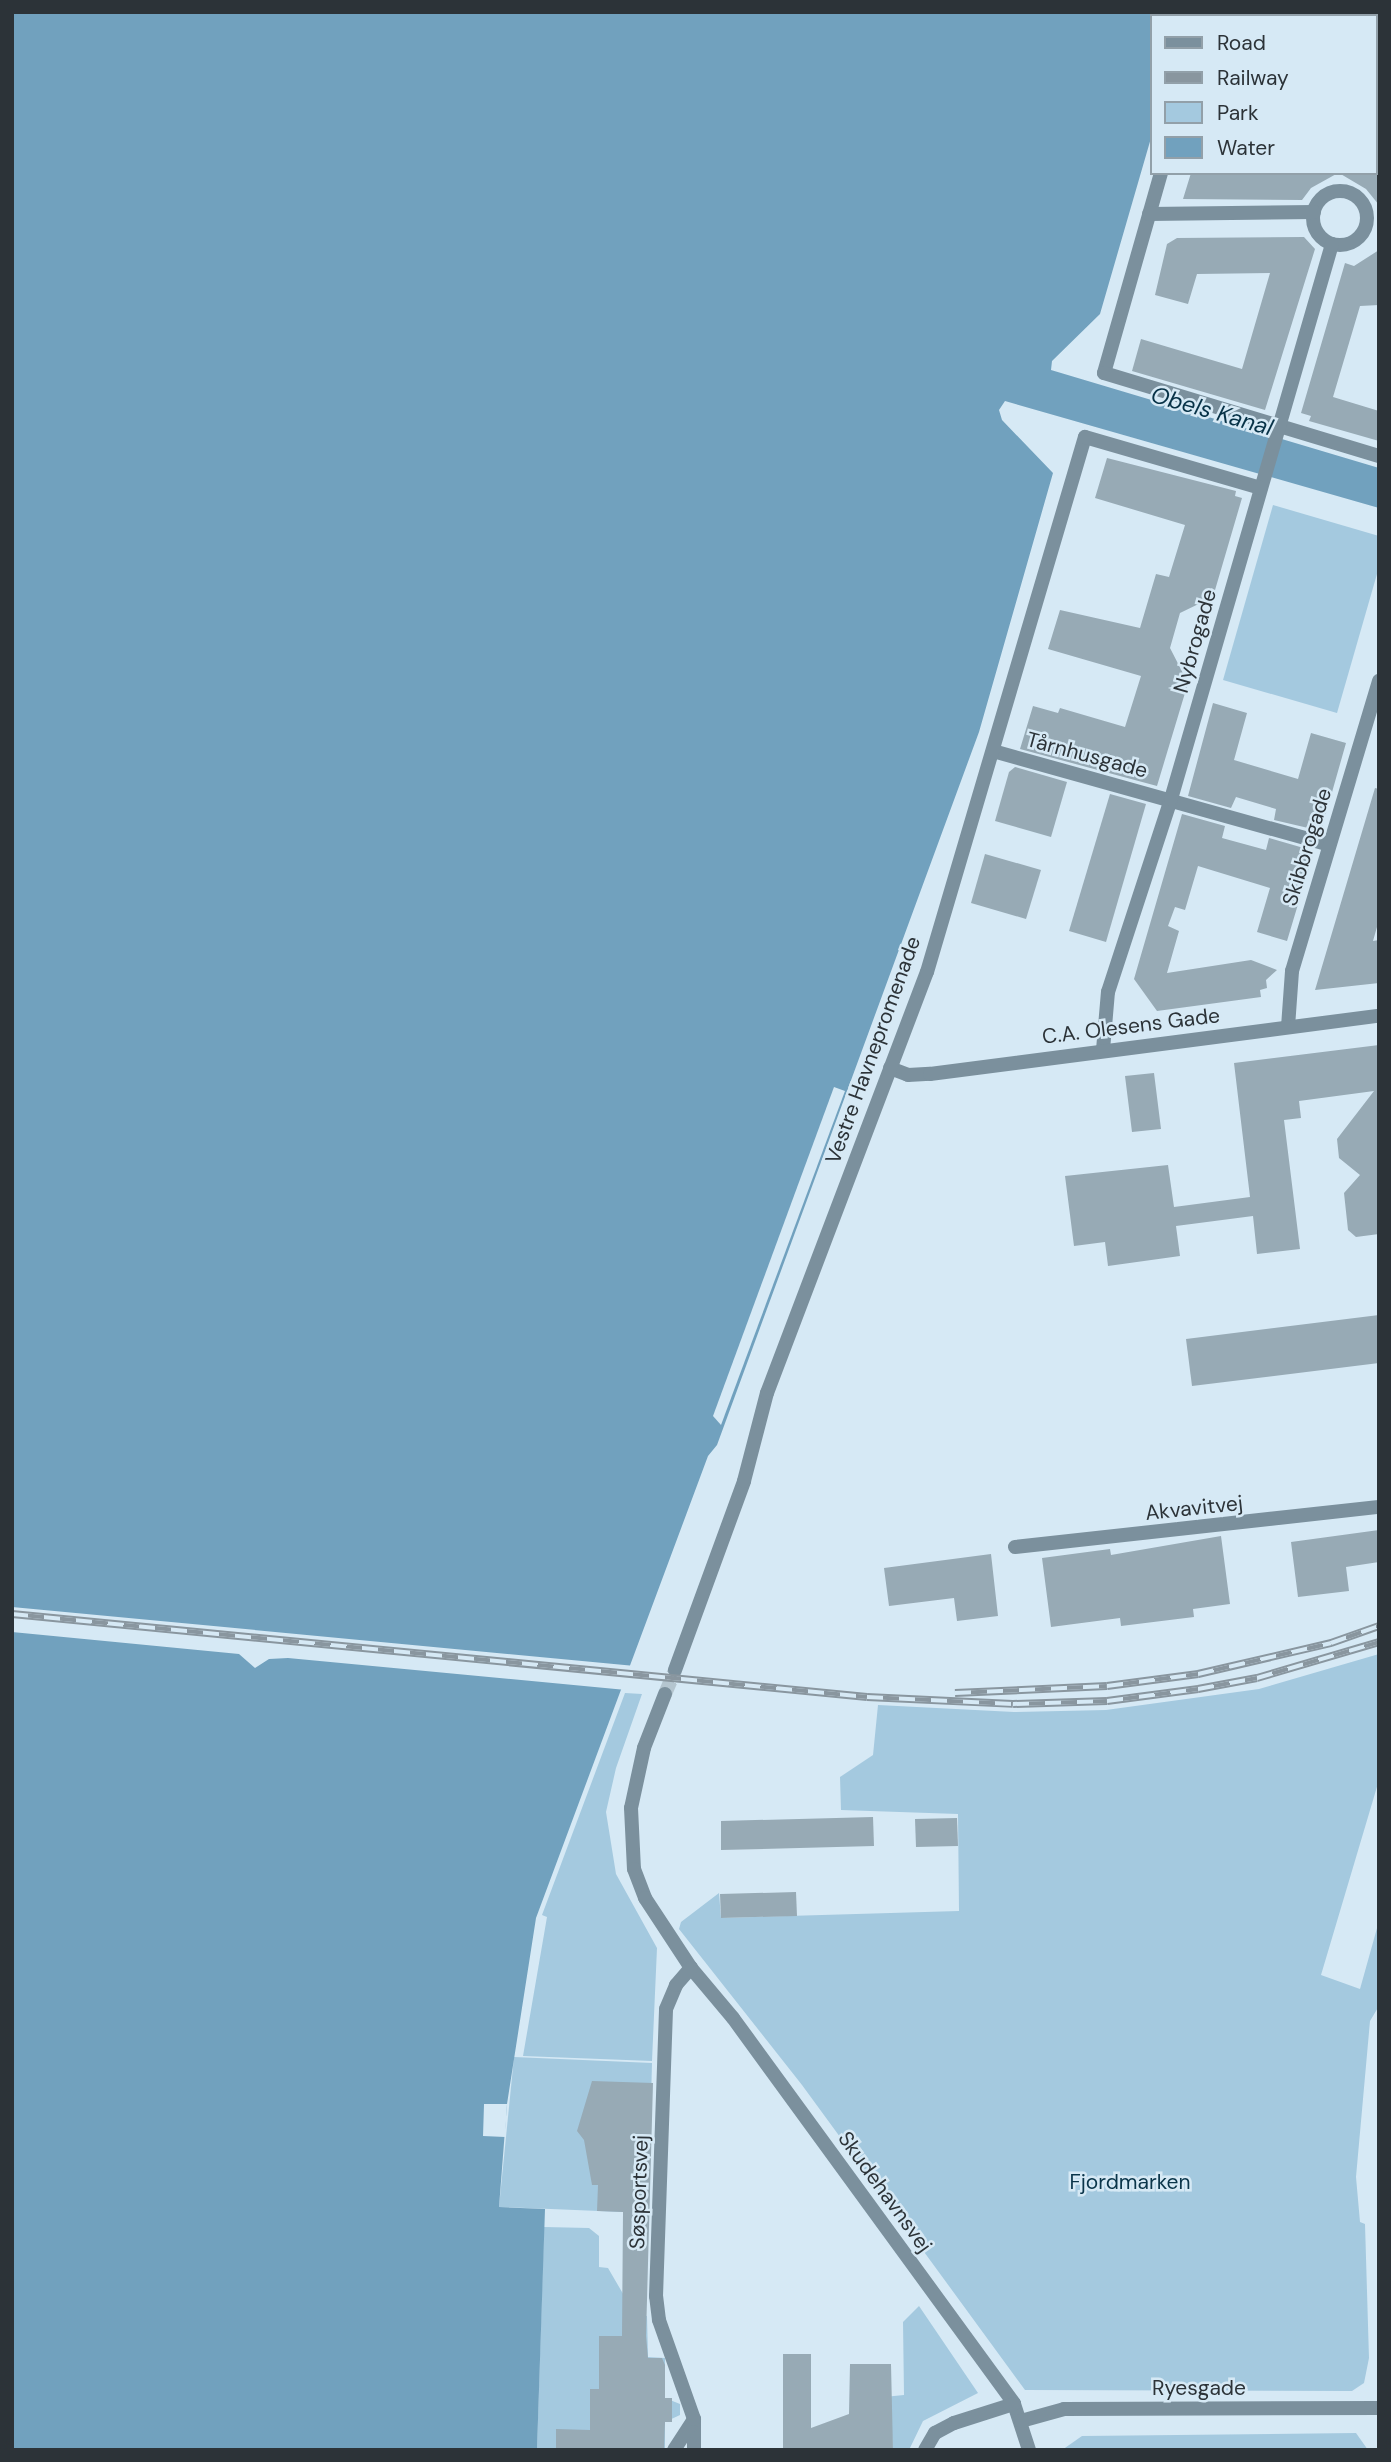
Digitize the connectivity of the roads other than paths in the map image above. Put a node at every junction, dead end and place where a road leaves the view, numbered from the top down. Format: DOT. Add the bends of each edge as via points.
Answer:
graph roads {
  1 [pos="1160,175"];
  2 [pos="1371,205"];
  3 [pos="1314,212"];
  4 [pos="1149,214"];
  5 [pos="1373,222"];
  6 [pos="1332,244"];
  7 [pos="1278,429"];
  8 [pos="1379,456"];
  9 [pos="1263,483"];
  10 [pos="1379,681"];
  11 [pos="993,751"];
  12 [pos="1171,799"];
  13 [pos="1329,845"];
  14 [pos="1379,1016"];
  15 [pos="1288,1027"];
  16 [pos="1103,1050"];
  17 [pos="890,1068"];
  18 [pos="1379,1507"];
  19 [pos="1015,1547"];
  20 [pos="675,1670"];
  21 [pos="666,1694"];
  22 [pos="691,1969"];
  23 [pos="1014,2404"];
  24 [pos="1379,2408"];
  25 [pos="694,2419"];
  26 [pos="1021,2421"];
  27 [pos="674,2450"];
  28 [pos="694,2450"];
  29 [pos="925,2450"];
  30 [pos="1029,2450"];
  1 -- 4 [label="street"];
  2 -- 3 [label="street" via="1341,191 1324,197"];
  2 -- 5 [label="street"];
  3 -- 4 [label="street"];
  3 -- 6 [label="street" via="1316,230"];
  4 -- 7 [label="street" via="1104,373"];
  5 -- 6 [label="street" via="1352,242"];
  6 -- 7 [label="street, Nybrogade"];
  7 -- 8 [label="street"];
  7 -- 9 [label="street, Nybrogade"];
  9 -- 11 [label="street, Vestre Havnepromenade" via="1085,437"];
  9 -- 12 [label="street, Nybrogade"];
  10 -- 13 [label="street, Skibbrogade"];
  11 -- 12 [label="street, Tårnhusgade"];
  11 -- 17 [label="street, Vestre Havnepromenade" via="927,972"];
  12 -- 13 [label="street, Tårnhusgade"];
  12 -- 16 [label="street, Nybrogade" via="1108,992"];
  13 -- 15 [label="street, Skibbrogade" via="1292,971"];
  14 -- 15 [label="street, C.A. Olesens Gade"];
  15 -- 16 [label="street, C.A. Olesens Gade"];
  16 -- 17 [label="street, C.A. Olesens Gade" via="930,1074 908,1075"];
  17 -- 20 [label="street, Vestre Havnepromenade" via="766,1393 744,1481"];
  18 -- 19 [label="street, Akvavitvej"];
  21 -- 22 [label="street" via="635,1779 630,1839 645,1898"];
  22 -- 23 [label="street, Skudehavnsvej" via="733,2018"];
  22 -- 25 [label="street, Søsportsvej" via="676,1985 666,2009 656,2297 659,2320"];
  23 -- 26 [label="street, Skudehavnsvej"];
  23 -- 29 [label="street" via="954,2423 935,2433"];
  24 -- 26 [label="street, Ryesgade" via="1064,2409"];
  25 -- 27 [label="street"];
  25 -- 28 [label="street, Søsportsvej"];
  26 -- 30 [label="street, Skudehavnsvej"];
}
